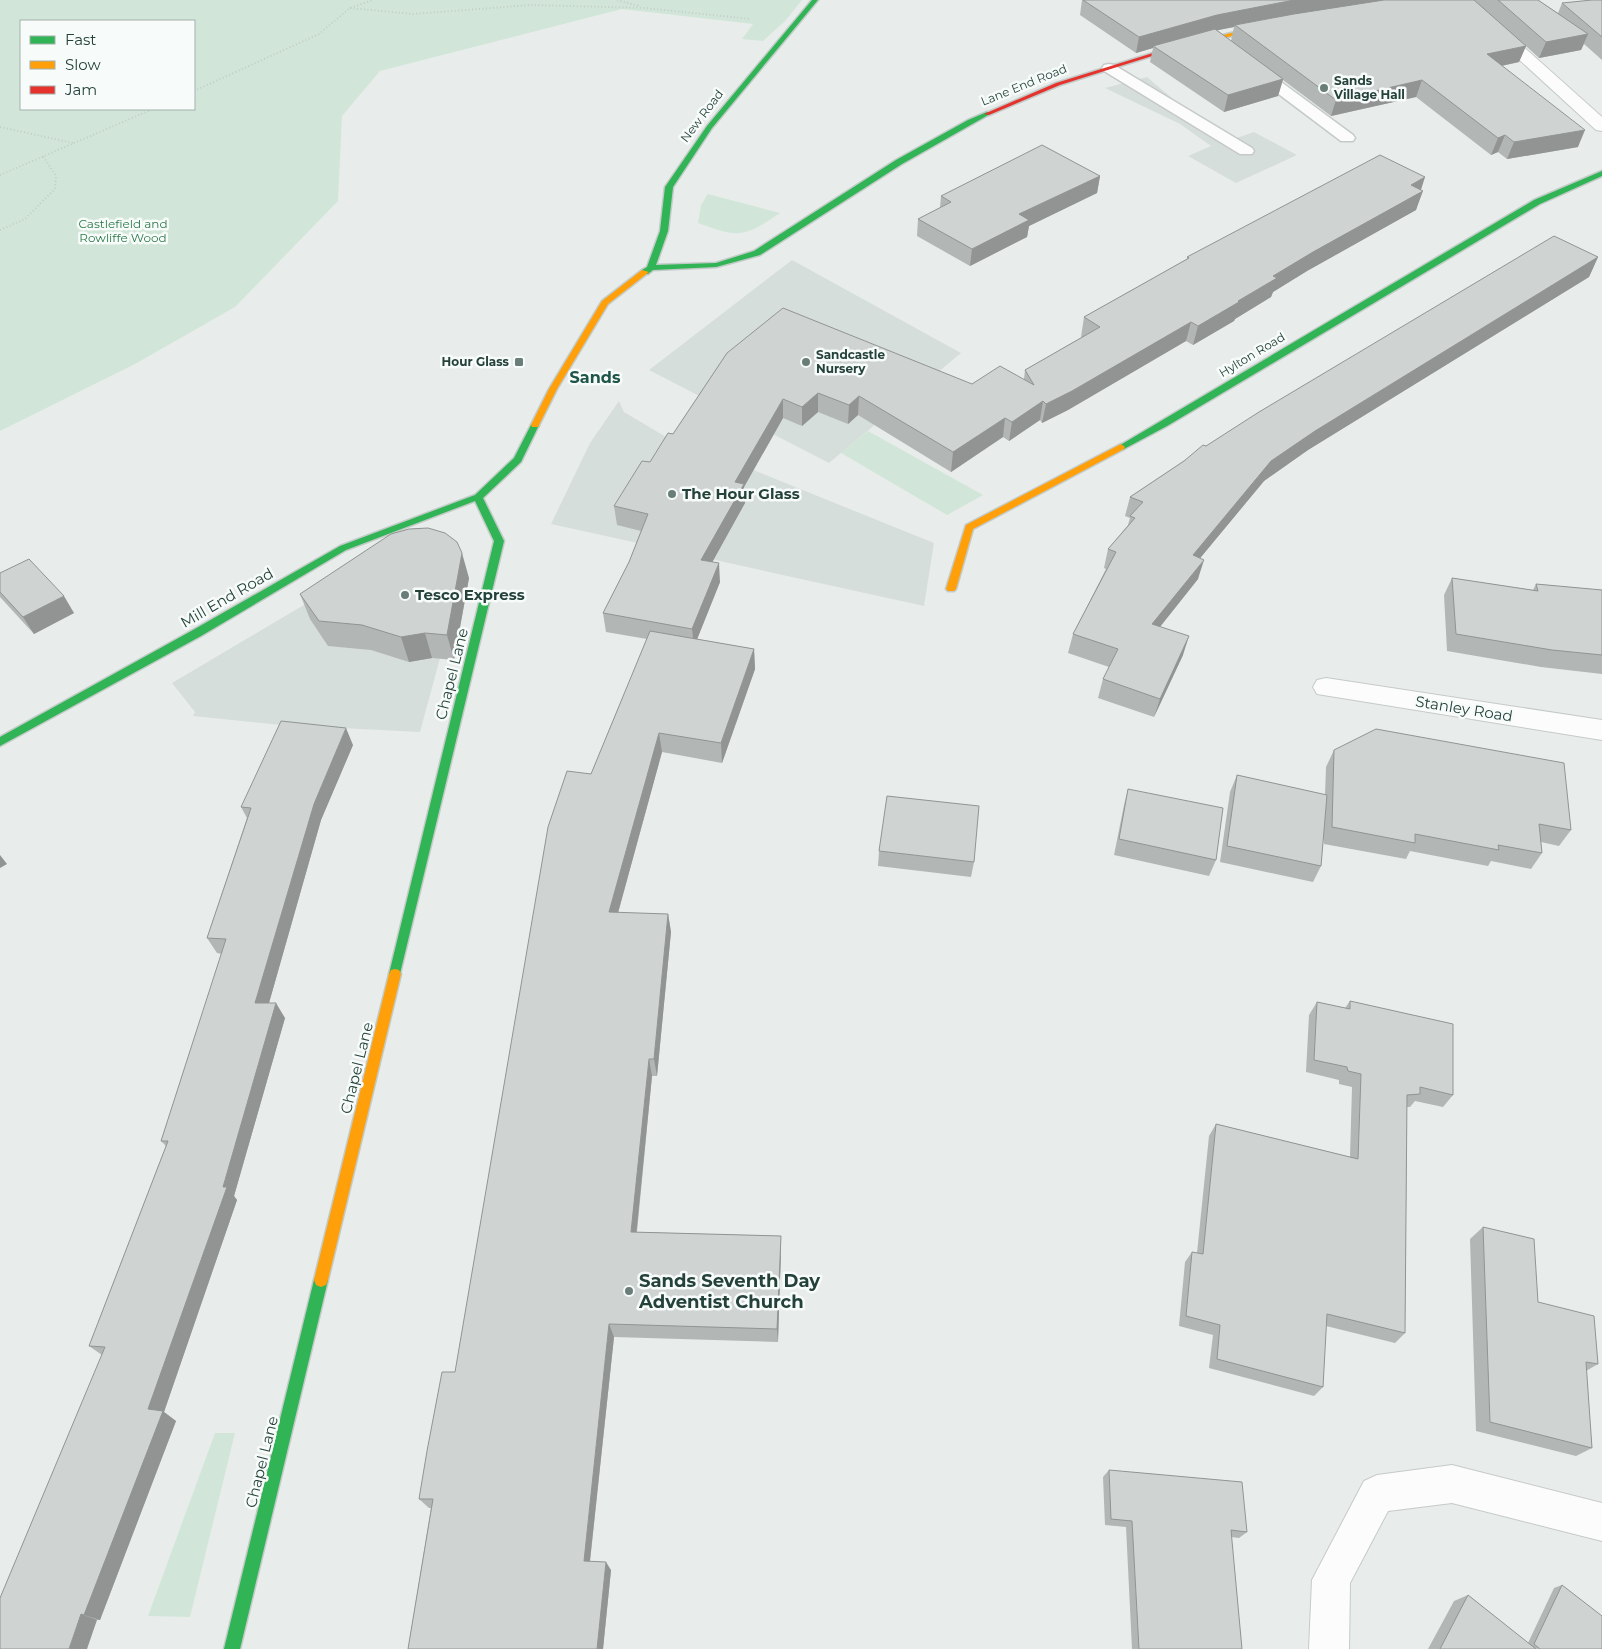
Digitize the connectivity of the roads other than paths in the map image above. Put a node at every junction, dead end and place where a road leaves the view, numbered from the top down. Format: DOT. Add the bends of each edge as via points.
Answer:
graph roads {
  1 [pos="815,0"];
  2 [pos="1462,0"];
  3 [pos="1280,24"];
  4 [pos="1214,38"];
  5 [pos="1229,50"];
  6 [pos="1244,61"];
  7 [pos="1109,68"];
  8 [pos="1602,126"];
  9 [pos="1347,138"];
  10 [pos="1246,150"];
  11 [pos="1602,173"];
  12 [pos="651,268"];
  13 [pos="478,497"];
  14 [pos="951,589"];
  15 [pos="1326,688"];
  16 [pos="1602,730"];
  17 [pos="0,742"];
  18 [pos="1602,1522"];
  19 [pos="232,1649"];
  20 [pos="1329,1649"];
  1 -- 12 [label="main road, New Road" via="709,127 669,187 664,231"];
  2 -- 8 [label="street"];
  3 -- 4 [label="main road, Lane End Road"];
  4 -- 5 [label="lane"];
  4 -- 7 [label="main road, Lane End Road"];
  6 -- 9 [label="lane"];
  7 -- 10 [label="lane"];
  7 -- 12 [label="main road, Lane End Road" via="1058,84 970,121 899,162 757,253 716,265"];
  11 -- 14 [label="main road, Hylton Road" via="1537,202 1164,424 969,527"];
  12 -- 13 [label="main road" via="606,303 553,389 518,460"];
  13 -- 17 [label="main road, Mill End Road" via="343,548"];
  13 -- 19 [label="main road, Chapel Lane" via="499,541 486,604"];
  15 -- 16 [label="street, Stanley Road"];
  18 -- 20 [label="street" via="1452,1484 1377,1494 1330,1580"];
}
